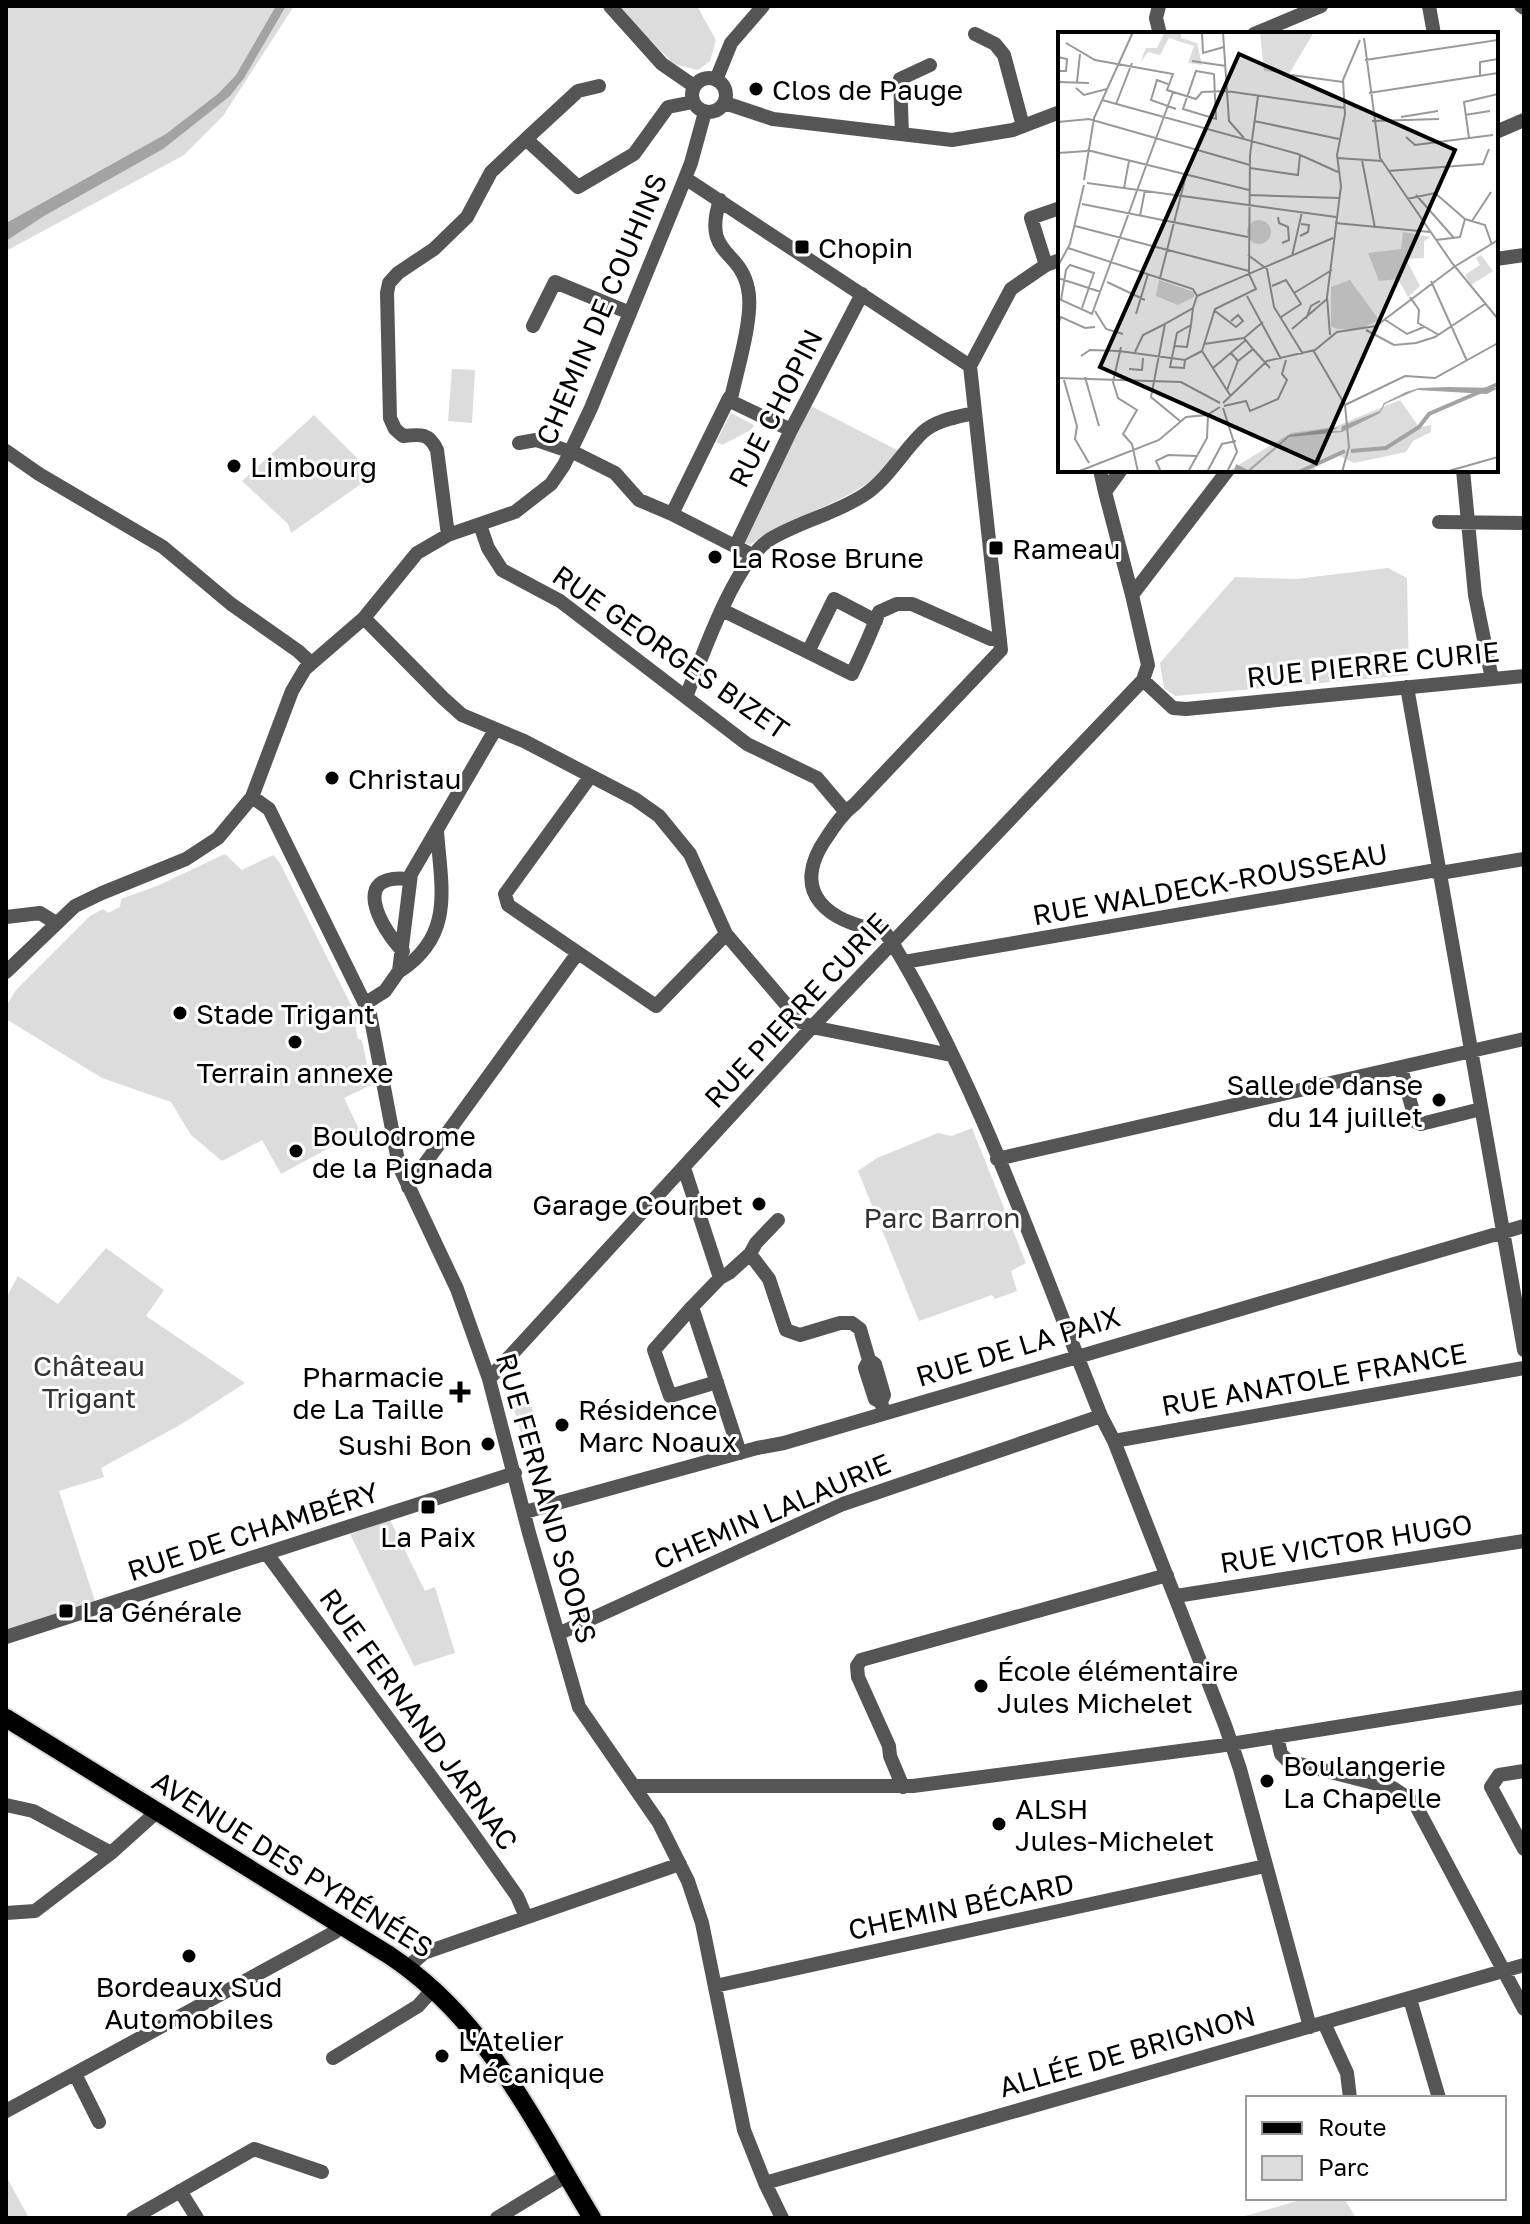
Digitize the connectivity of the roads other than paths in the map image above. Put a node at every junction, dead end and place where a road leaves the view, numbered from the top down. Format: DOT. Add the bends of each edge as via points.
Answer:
graph roads {
  1 [pos="610,6"];
  2 [pos="763,6"];
  3 [pos="1159,6"];
  4 [pos="1321,6"];
  5 [pos="1429,6"];
  6 [pos="1160,32"];
  7 [pos="1259,32"];
  8 [pos="1434,32"];
  9 [pos="975,34"];
  10 [pos="930,65"];
  11 [pos="716,80"];
  12 [pos="599,86"];
  13 [pos="694,86"];
  14 [pos="693,102"];
  15 [pos="725,103"];
  16 [pos="705,112"];
  17 [pos="1058,113"];
  18 [pos="1524,120"];
  19 [pos="1023,126"];
  20 [pos="1498,131"];
  21 [pos="902,134"];
  22 [pos="526,139"];
  23 [pos="685,178"];
  24 [pos="720,200"];
  25 [pos="1058,209"];
  26 [pos="1524,255"];
  27 [pos="1498,259"];
  28 [pos="1053,263"];
  29 [pos="862,294"];
  30 [pos="630,313"];
  31 [pos="533,326"];
  32 [pos="970,366"];
  33 [pos="728,400"];
  34 [pos="974,413"];
  35 [pos="791,430"];
  36 [pos="519,443"];
  37 [pos="6,451"];
  38 [pos="570,453"];
  39 [pos="1100,472"];
  40 [pos="1120,472"];
  41 [pos="1226,472"];
  42 [pos="1463,472"];
  43 [pos="1105,492"];
  44 [pos="672,514"];
  45 [pos="1439,522"];
  46 [pos="1468,522"];
  47 [pos="1524,523"];
  48 [pos="480,525"];
  49 [pos="448,535"];
  50 [pos="736,545"];
  51 [pos="752,555"];
  52 [pos="1132,595"];
  53 [pos="722,610"];
  54 [pos="364,618"];
  55 [pos="876,621"];
  56 [pos="1000,639"];
  57 [pos="808,652"];
  58 [pos="311,663"];
  59 [pos="1524,676"];
  60 [pos="1492,679"];
  61 [pos="1143,680"];
  62 [pos="1407,687"];
  63 [pos="686,697"];
  64 [pos="495,730"];
  65 [pos="590,777"];
  66 [pos="252,797"];
  67 [pos="845,811"];
  68 [pos="437,831"];
  69 [pos="1524,859"];
  70 [pos="1440,873"];
  71 [pos="409,879"];
  72 [pos="6,917"];
  73 [pos="56,923"];
  74 [pos="726,934"];
  75 [pos="893,944"];
  76 [pos="403,951"];
  77 [pos="577,954"];
  78 [pos="904,962"];
  79 [pos="399,971"];
  80 [pos="6,972"];
  81 [pos="366,1003"];
  82 [pos="812,1027"];
  83 [pos="1524,1039"];
  84 [pos="1471,1051"];
  85 [pos="951,1055"];
  86 [pos="1401,1068"];
  87 [pos="1481,1109"];
  88 [pos="997,1159"];
  89 [pos="684,1168"];
  90 [pos="408,1187"];
  91 [pos="778,1220"];
  92 [pos="1524,1226"];
  93 [pos="1502,1232"];
  94 [pos="750,1254"];
  95 [pos="720,1278"];
  96 [pos="692,1307"];
  97 [pos="1524,1350"];
  98 [pos="1077,1356"];
  99 [pos="1524,1368"];
  100 [pos="489,1379"];
  101 [pos="717,1382"];
  102 [pos="882,1407"];
  103 [pos="1101,1416"];
  104 [pos="1114,1441"];
  105 [pos="740,1453"];
  106 [pos="515,1473"];
  107 [pos="525,1512"];
  108 [pos="1524,1541"];
  109 [pos="267,1554"];
  110 [pos="1167,1575"];
  111 [pos="1176,1596"];
  112 [pos="558,1634"];
  113 [pos="6,1637"];
  114 [pos="1524,1697"];
  115 [pos="6,1718"];
  116 [pos="1277,1736"];
  117 [pos="1231,1744"];
  118 [pos="1524,1771"];
  119 [pos="634,1786"];
  120 [pos="903,1787"];
  121 [pos="6,1805"];
  122 [pos="156,1810"];
  123 [pos="1524,1849"];
  124 [pos="111,1853"];
  125 [pos="680,1864"];
  126 [pos="1265,1866"];
  127 [pos="6,1913"];
  128 [pos="526,1917"];
  129 [pos="341,1925"];
  130 [pos="1524,1965"];
  131 [pos="408,1967"];
  132 [pos="1505,1972"];
  133 [pos="715,1986"];
  134 [pos="434,1988"];
  135 [pos="1410,1999"];
  136 [pos="1524,2009"];
  137 [pos="1317,2025"];
  138 [pos="333,2058"];
  139 [pos="75,2074"];
  140 [pos="1350,2096"];
  141 [pos="1438,2096"];
  142 [pos="6,2111"];
  143 [pos="99,2122"];
  144 [pos="322,2172"];
  145 [pos="566,2176"];
  146 [pos="765,2183"];
  147 [pos="180,2191"];
  148 [pos="133,2218"];
  149 [pos="197,2218"];
  150 [pos="497,2218"];
  151 [pos="592,2218"];
  152 [pos="782,2218"];
  1 -- 13 [label="street" via="662,64"];
  2 -- 11 [label="street" via="731,43"];
  3 -- 6 [label="street"];
  4 -- 7 [label="street"];
  5 -- 8 [label="street"];
  9 -- 19 [label="street" via="1004,55"];
  10 -- 21 [label="street" via="900,79"];
  11 -- 13 [label="street" via="703,79"];
  11 -- 15 [label="street" via="725,90"];
  12 -- 22 [label="street" via="578,91"];
  13 -- 14 [label="street"];
  14 -- 16 [label="street"];
  14 -- 22 [label="street" via="668,107 634,154 578,187"];
  15 -- 16 [label="street"];
  15 -- 21 [label="street" via="773,119"];
  16 -- 23 [label="street, CHEMIN DE COUHINS"];
  17 -- 19 [label="street"];
  18 -- 20 [label="street"];
  19 -- 21 [label="street" via="963,139"];
  22 -- 49 [label="street" via="491,172 467,217 434,249 398,273 387,293 390,418 403,436 424,434 437,450"];
  23 -- 24 [label="street"];
  23 -- 30 [label="street, CHEMIN DE COUHINS"];
  24 -- 29 [label="street"];
  24 -- 33 [label="street" via="713,229 742,272 749,306"];
  25 -- 28 [label="street" via="1031,218"];
  26 -- 27 [label="street"];
  28 -- 32 [label="street" via="1011,289"];
  29 -- 32 [label="street"];
  29 -- 35 [label="street, RUE CHOPIN"];
  30 -- 31 [label="street" via="555,282"];
  30 -- 38 [label="street, CHEMIN DE COUHINS"];
  32 -- 34 [label="street"];
  33 -- 35 [label="street"];
  33 -- 44 [label="street"];
  34 -- 51 [label="street" via="948,418 924,431 864,495 768,541"];
  34 -- 56 [label="street"];
  35 -- 50 [label="street, RUE CHOPIN"];
  36 -- 38 [label="street" via="536,440"];
  37 -- 58 [label="street" via="163,547"];
  38 -- 44 [label="street" via="615,473 639,500"];
  38 -- 48 [label="street, CHEMIN DE COUHINS" via="539,495 515,512"];
  39 -- 43 [label="street"];
  40 -- 43 [label="street"];
  41 -- 52 [label="street"];
  42 -- 46 [label="street"];
  43 -- 52 [label="street"];
  44 -- 50 [label="street"];
  45 -- 46 [label="street"];
  46 -- 47 [label="street"];
  46 -- 60 [label="street" via="1475,595"];
  48 -- 49 [label="street, CHEMIN DE COUHINS"];
  48 -- 63 [label="street, RUE GEORGES BIZET" via="502,570 560,601"];
  49 -- 54 [label="street, CHEMIN DE COUHINS" via="417,553"];
  50 -- 51 [label="street"];
  51 -- 53 [label="street"];
  52 -- 61 [label="street, RUE PIERRE CURIE" via="1148,665"];
  53 -- 57 [label="street"];
  53 -- 63 [label="street"];
  54 -- 58 [label="street, CHEMIN DE COUHINS"];
  54 -- 64 [label="street" via="454,709"];
  55 -- 56 [label="street" via="879,612 912,604"];
  55 -- 57 [label="street" via="834,599"];
  55 -- 57 [label="street" via="852,674"];
  56 -- 67 [label="street" via="997,657"];
  58 -- 66 [label="street, CHEMIN DE COUHINS" via="292,691"];
  59 -- 60 [label="street, RUE PIERRE CURIE"];
  60 -- 62 [label="street, RUE PIERRE CURIE"];
  61 -- 62 [label="street, RUE PIERRE CURIE" via="1164,702 1186,709"];
  61 -- 75 [label="street, RUE PIERRE CURIE"];
  62 -- 70 [label="street"];
  63 -- 67 [label="street, RUE GEORGES BIZET" via="747,744 817,778"];
  64 -- 65 [label="street"];
  64 -- 68 [label="street"];
  65 -- 74 [label="street" via="635,799 675,834 690,854"];
  65 -- 77 [label="street" via="505,894 508,905"];
  66 -- 73 [label="street, CHEMIN DE COUHINS" via="232,825 203,849 86,900"];
  66 -- 81 [label="street, RUE FERNAND SOORS" via="269,809"];
  67 -- 75 [label="street" via="814,861 816,894 839,919 884,931"];
  68 -- 71 [label="street"];
  68 -- 79 [label="street" via="440,920 422,951"];
  69 -- 70 [label="street, RUE WALDECK-ROUSSEAU"];
  70 -- 78 [label="street, RUE WALDECK-ROUSSEAU"];
  70 -- 84 [label="street"];
  71 -- 76 [label="street"];
  71 -- 76 [label="street" via="385,882 374,899 379,918"];
  72 -- 73 [label="street" via="40,913"];
  73 -- 80 [label="street, CHEMIN DE COUHINS"];
  74 -- 77 [label="street" via="656,1006"];
  74 -- 82 [label="street" via="801,1022"];
  75 -- 78 [label="street"];
  75 -- 82 [label="street, RUE PIERRE CURIE"];
  76 -- 79 [label="street"];
  77 -- 90 [label="street"];
  78 -- 85 [label="street"];
  79 -- 81 [label="street" via="385,991"];
  81 -- 90 [label="street, RUE FERNAND SOORS"];
  82 -- 85 [label="street"];
  82 -- 89 [label="street, RUE PIERRE CURIE"];
  83 -- 84 [label="street"];
  84 -- 86 [label="street"];
  84 -- 87 [label="street"];
  85 -- 88 [label="street"];
  86 -- 87 [label="street" via="1416,1122"];
  86 -- 88 [label="street"];
  87 -- 93 [label="street"];
  88 -- 98 [label="street"];
  89 -- 95 [label="street"];
  89 -- 100 [label="street, RUE PIERRE CURIE"];
  90 -- 100 [label="street, RUE FERNAND SOORS" via="457,1289"];
  91 -- 94 [label="street"];
  92 -- 93 [label="street, RUE DE LA PAIX"];
  93 -- 97 [label="street"];
  93 -- 98 [label="street, RUE DE LA PAIX"];
  94 -- 95 [label="street"];
  94 -- 102 [label="street" via="769,1279 786,1330 800,1335 840,1323 860,1329 869,1360 865,1368"];
  95 -- 96 [label="street"];
  96 -- 101 [label="street"];
  96 -- 101 [label="street" via="654,1350 670,1396"];
  98 -- 102 [label="street, RUE DE LA PAIX"];
  98 -- 103 [label="street"];
  99 -- 104 [label="street, RUE ANATOLE FRANCE"];
  100 -- 106 [label="street, RUE FERNAND SOORS"];
  101 -- 105 [label="street"];
  102 -- 105 [label="street, RUE DE LA PAIX" via="784,1443"];
  103 -- 104 [label="street"];
  103 -- 112 [label="street, CHEMIN LALAURIE" via="834,1507"];
  104 -- 110 [label="street"];
  105 -- 107 [label="street, RUE DE LA PAIX"];
  106 -- 107 [label="street, RUE FERNAND SOORS"];
  106 -- 109 [label="street, RUE DE CHAMBÉRY"];
  107 -- 112 [label="street, RUE FERNAND SOORS"];
  108 -- 111 [label="street, RUE VICTOR HUGO"];
  109 -- 113 [label="street, RUE DE CHAMBÉRY"];
  109 -- 128 [label="street, RUE FERNAND JARNAC" via="466,1824"];
  110 -- 111 [label="street"];
  110 -- 120 [label="street" via="861,1660 858,1677"];
  111 -- 117 [label="street"];
  112 -- 119 [label="street, RUE FERNAND SOORS" via="582,1713"];
  114 -- 116 [label="street"];
  115 -- 122 [label="main road, AVENUE DES PYRÉNÉES"];
  116 -- 117 [label="street"];
  116 -- 132 [label="street" via="1288,1761 1393,1788 1414,1802"];
  117 -- 120 [label="street"];
  117 -- 126 [label="street"];
  118 -- 123 [label="street" via="1499,1775 1491,1787"];
  119 -- 120 [label="street"];
  119 -- 125 [label="street, RUE FERNAND SOORS"];
  121 -- 124 [label="street" via="33,1811"];
  122 -- 124 [label="street"];
  122 -- 129 [label="main road, AVENUE DES PYRÉNÉES"];
  124 -- 127 [label="street" via="35,1911"];
  125 -- 128 [label="street"];
  125 -- 133 [label="street, RUE FERNAND SOORS" via="699,1915"];
  126 -- 133 [label="street, CHEMIN BÉCARD"];
  126 -- 137 [label="street"];
  128 -- 131 [label="street" via="424,1953"];
  129 -- 131 [label="main road, AVENUE DES PYRÉNÉES"];
  129 -- 139 [label="street"];
  130 -- 132 [label="street, ALLÉE DE BRIGNON"];
  131 -- 134 [label="main road, AVENUE DES PYRÉNÉES"];
  132 -- 135 [label="street, ALLÉE DE BRIGNON"];
  132 -- 136 [label="street"];
  133 -- 146 [label="street, RUE FERNAND SOORS" via="744,2130"];
  134 -- 138 [label="street" via="418,2006"];
  134 -- 145 [label="main road, AVENUE DES PYRÉNÉES" via="492,2053"];
  135 -- 137 [label="street, ALLÉE DE BRIGNON"];
  135 -- 141 [label="street"];
  137 -- 140 [label="street" via="1347,2073"];
  137 -- 146 [label="street, ALLÉE DE BRIGNON"];
  139 -- 142 [label="street"];
  139 -- 143 [label="street"];
  144 -- 147 [label="street" via="254,2149"];
  145 -- 150 [label="street"];
  145 -- 151 [label="main road, AVENUE DES PYRÉNÉES"];
  146 -- 152 [label="street, RUE FERNAND SOORS"];
  147 -- 148 [label="street"];
  147 -- 149 [label="street"];
}
